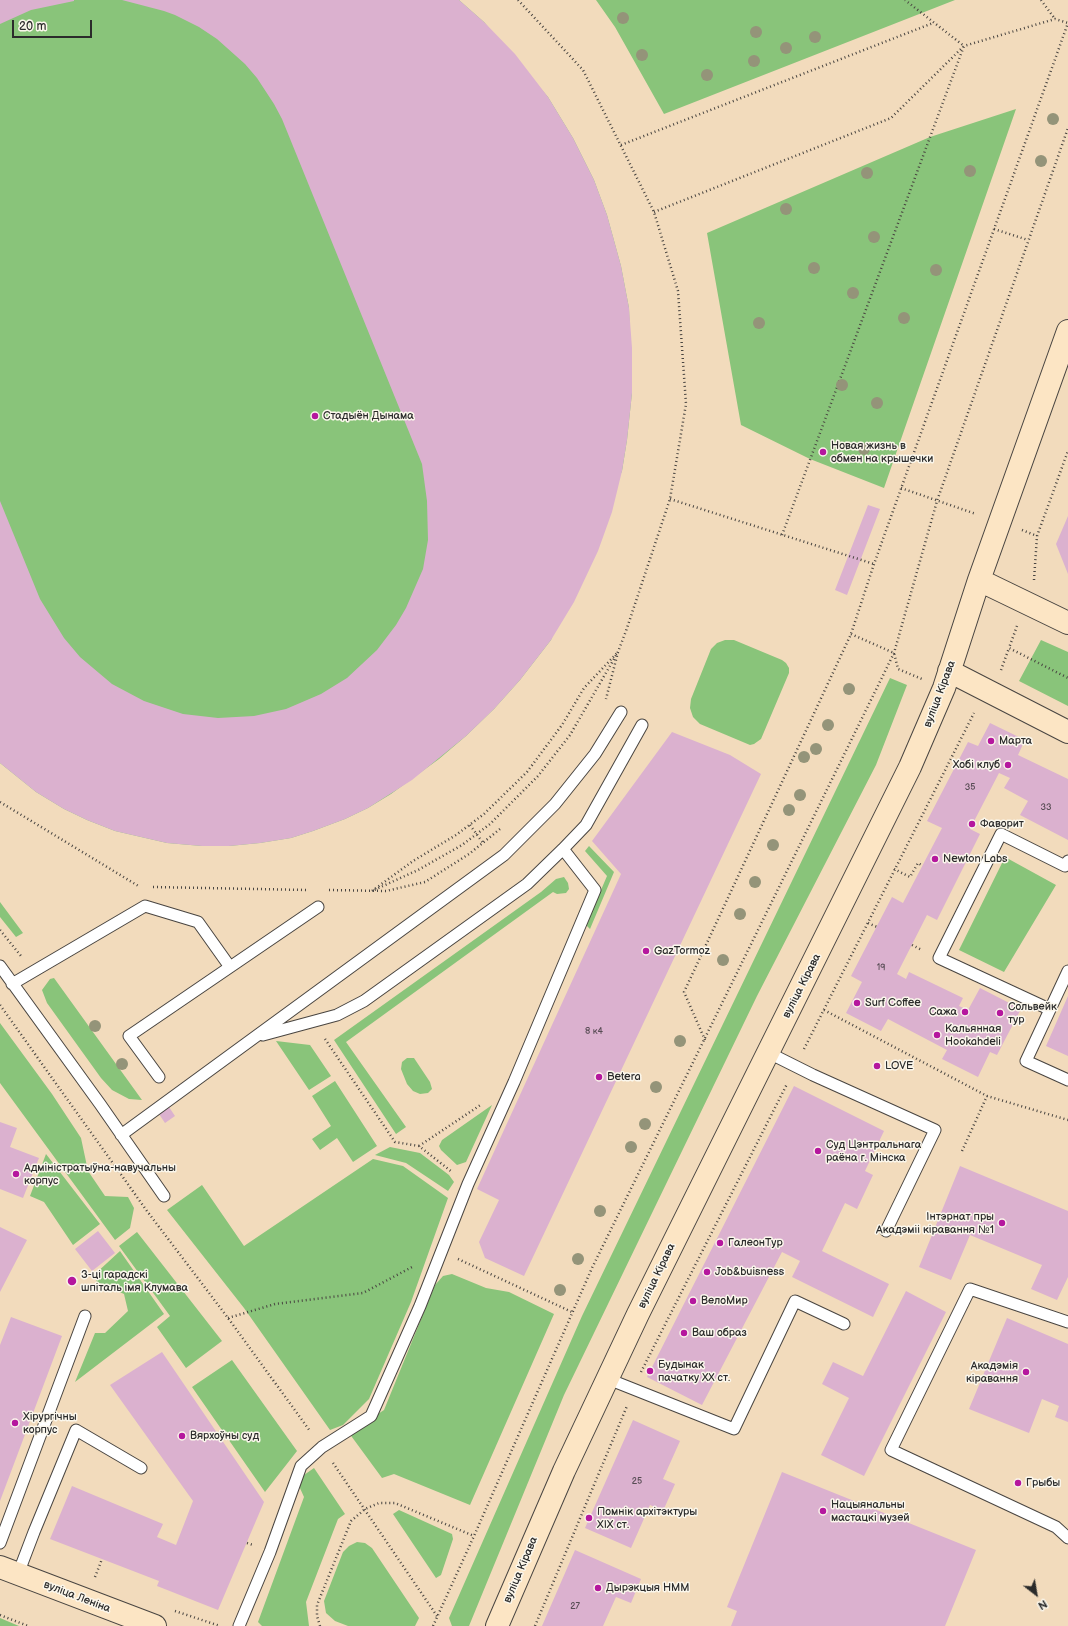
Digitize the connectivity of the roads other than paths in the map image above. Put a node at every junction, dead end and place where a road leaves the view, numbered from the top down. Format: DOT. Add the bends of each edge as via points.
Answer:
graph roads {
  1 [pos="1068,331"];
  2 [pos="978,580"];
  3 [pos="1068,623"];
  4 [pos="950,671"];
  5 [pos="621,712"];
  6 [pos="642,725"];
  7 [pos="1068,732"];
  8 [pos="564,849"];
  9 [pos="1067,865"];
  10 [pos="318,907"];
  11 [pos="0,966"];
  12 [pos="230,967"];
  13 [pos="1068,971"];
  14 [pos="12,984"];
  15 [pos="1049,1009"];
  16 [pos="256,1037"];
  17 [pos="769,1053"];
  18 [pos="159,1078"];
  19 [pos="1068,1080"];
  20 [pos="121,1135"];
  21 [pos="164,1196"];
  22 [pos="886,1231"];
  23 [pos="85,1316"];
  24 [pos="1068,1322"];
  25 [pos="844,1324"];
  26 [pos="608,1380"];
  27 [pos="141,1468"];
  28 [pos="1068,1538"];
  29 [pos="0,1543"];
  30 [pos="9,1571"];
  31 [pos="155,1626"];
  32 [pos="239,1626"];
  33 [pos="498,1626"];
  1 -- 2 [label="main road, вуліца Кірава"];
  2 -- 3 [label="main road"];
  2 -- 4 [label="main road, вуліца Кірава"];
  4 -- 7 [label="main road"];
  4 -- 17 [label="main road, вуліца Кірава" via="910,767"];
  5 -- 16 [label="lane" via="594,754 555,804 504,855"];
  6 -- 8 [label="lane" via="586,825"];
  8 -- 16 [label="lane" via="526,884 364,1001 337,1015"];
  8 -- 32 [label="lane" via="595,890 468,1184 420,1306 372,1416 322,1447 302,1466"];
  9 -- 15 [label="lane" via="1001,834 939,958"];
  10 -- 12 [label="lane"];
  11 -- 14 [label="lane"];
  12 -- 14 [label="lane" via="198,922 145,906"];
  12 -- 18 [label="lane" via="129,1036"];
  13 -- 15 [label="lane"];
  14 -- 20 [label="lane"];
  15 -- 19 [label="lane" via="1026,1061"];
  16 -- 20 [label="lane"];
  17 -- 22 [label="lane" via="936,1130"];
  17 -- 26 [label="main road, вуліца Кірава" via="638,1314"];
  20 -- 21 [label="lane"];
  23 -- 29 [label="lane"];
  24 -- 28 [label="lane" via="970,1289 891,1450 1056,1527"];
  25 -- 26 [label="lane" via="795,1301 734,1429"];
  26 -- 33 [label="main road, вуліца Кірава" via="564,1471"];
  27 -- 30 [label="lane" via="76,1430 34,1532"];
  30 -- 31 [label="main road, вуліца Леніна"];
}
